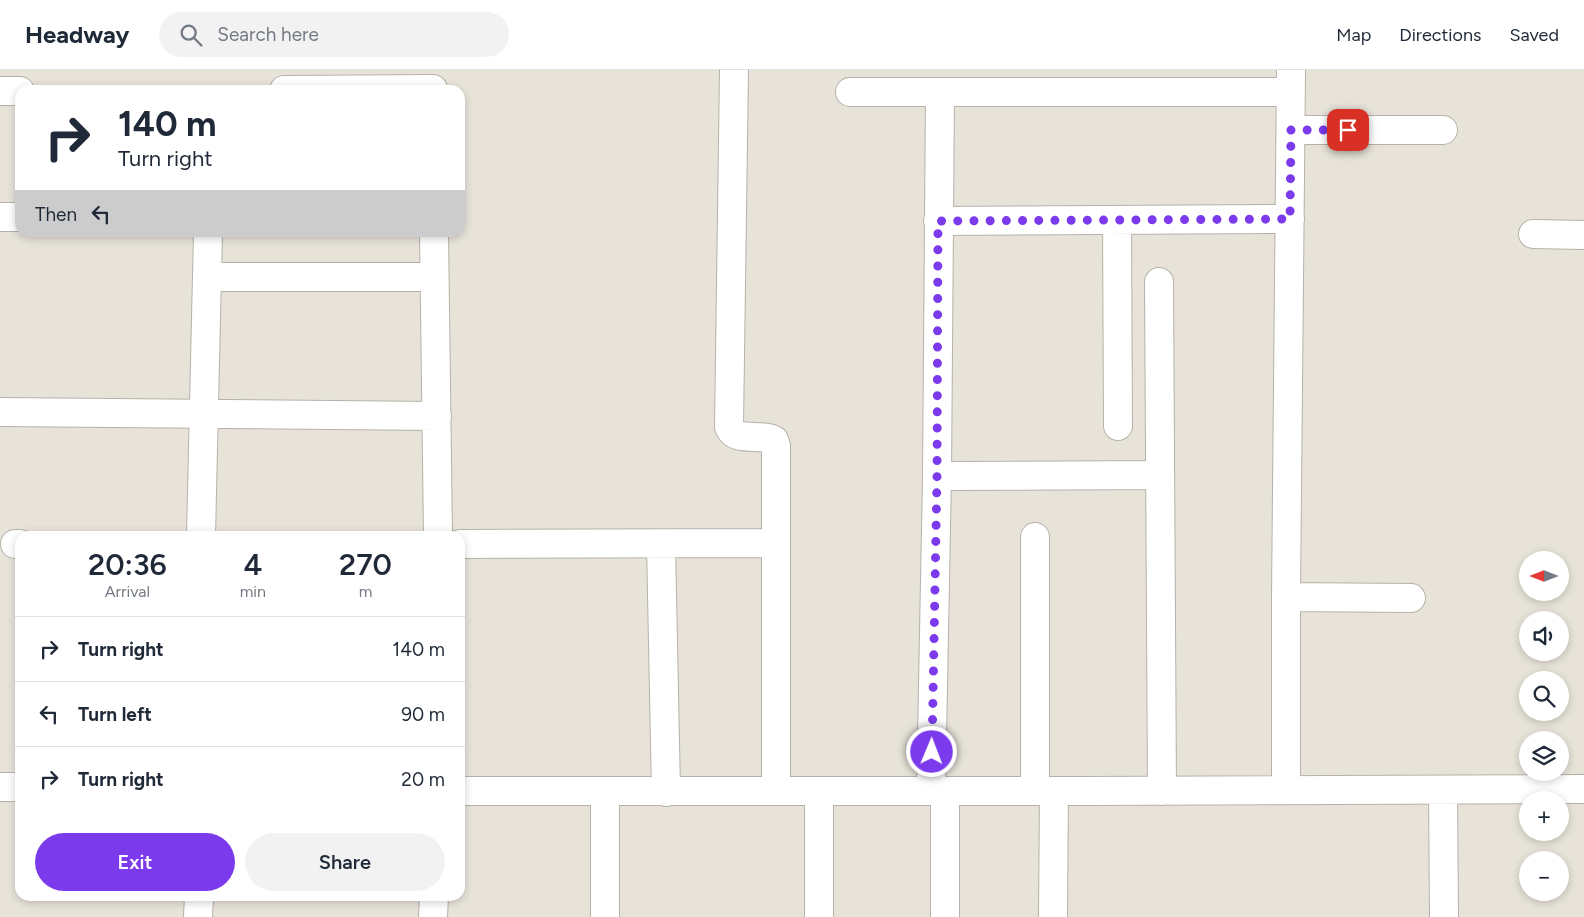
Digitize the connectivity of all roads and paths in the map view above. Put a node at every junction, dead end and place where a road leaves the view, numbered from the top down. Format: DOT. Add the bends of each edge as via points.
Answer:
graph roads {
  1 [pos="734,70"];
  2 [pos="1291,81"];
  3 [pos="433,83"];
  4 [pos="390,85"];
  5 [pos="0,91"];
  6 [pos="15,91"];
  7 [pos="850,92"];
  8 [pos="940,93"];
  9 [pos="1291,130"];
  10 [pos="1443,130"];
  11 [pos="0,217"];
  12 [pos="15,217"];
  13 [pos="1290,219"];
  14 [pos="1117,220"];
  15 [pos="938,221"];
  16 [pos="1533,234"];
  17 [pos="1584,235"];
  18 [pos="208,237"];
  19 [pos="434,237"];
  20 [pos="207,277"];
  21 [pos="434,277"];
  22 [pos="1158,282"];
  23 [pos="0,412"];
  24 [pos="204,415"];
  25 [pos="437,416"];
  26 [pos="1118,426"];
  27 [pos="1160,475"];
  28 [pos="937,476"];
  29 [pos="201,531"];
  30 [pos="438,531"];
  31 [pos="1035,537"];
  32 [pos="776,543"];
  33 [pos="465,544"];
  34 [pos="662,544"];
  35 [pos="1286,598"];
  36 [pos="1411,598"];
  37 [pos="0,787"];
  38 [pos="15,787"];
  39 [pos="1584,789"];
  40 [pos="1286,790"];
  41 [pos="1443,790"];
  42 [pos="1162,791"];
  43 [pos="465,792"];
  44 [pos="605,792"];
  45 [pos="666,792"];
  46 [pos="776,792"];
  47 [pos="819,792"];
  48 [pos="938,792"];
  49 [pos="1045,792"];
  50 [pos="199,901"];
  51 [pos="434,901"];
  52 [pos="198,917"];
  53 [pos="433,917"];
  54 [pos="605,917"];
  55 [pos="819,917"];
  56 [pos="945,917"];
  57 [pos="1053,917"];
  58 [pos="1444,917"];
  1 -- 32 [label="street" via="729,427 736,436 774,440"];
  2 -- 8 [label="street"];
  2 -- 9 [label="street"];
  3 -- 4 [label="street"];
  5 -- 6 [label="street"];
  7 -- 8 [label="street"];
  8 -- 15 [label="street"];
  9 -- 10 [label="street"];
  9 -- 13 [label="street"];
  11 -- 12 [label="street"];
  13 -- 14 [label="street"];
  13 -- 35 [label="street"];
  14 -- 15 [label="street"];
  14 -- 26 [label="street"];
  15 -- 28 [label="street"];
  16 -- 17 [label="street"];
  18 -- 20 [label="street"];
  19 -- 21 [label="street"];
  20 -- 21 [label="street"];
  20 -- 24 [label="street"];
  21 -- 25 [label="street"];
  22 -- 27 [label="street"];
  23 -- 24 [label="street"];
  24 -- 25 [label="street"];
  24 -- 29 [label="street"];
  25 -- 30 [label="street"];
  27 -- 28 [label="street"];
  27 -- 42 [label="street"];
  28 -- 48 [label="street"];
  31 -- 49 [label="street"];
  32 -- 34 [label="street"];
  32 -- 46 [label="street"];
  33 -- 34 [label="street"];
  34 -- 45 [label="street"];
  35 -- 36 [label="street"];
  35 -- 40 [label="street"];
  37 -- 38 [label="street"];
  39 -- 41 [label="street"];
  40 -- 41 [label="street"];
  40 -- 42 [label="street"];
  41 -- 58 [label="street"];
  42 -- 49 [label="street"];
  43 -- 44 [label="street"];
  44 -- 45 [label="street"];
  44 -- 54 [label="street"];
  45 -- 46 [label="street"];
  46 -- 47 [label="street"];
  47 -- 48 [label="street"];
  47 -- 55 [label="street"];
  48 -- 49 [label="street"];
  48 -- 56 [label="street"];
  49 -- 57 [label="street"];
  50 -- 52 [label="street"];
  51 -- 53 [label="street"];
}
